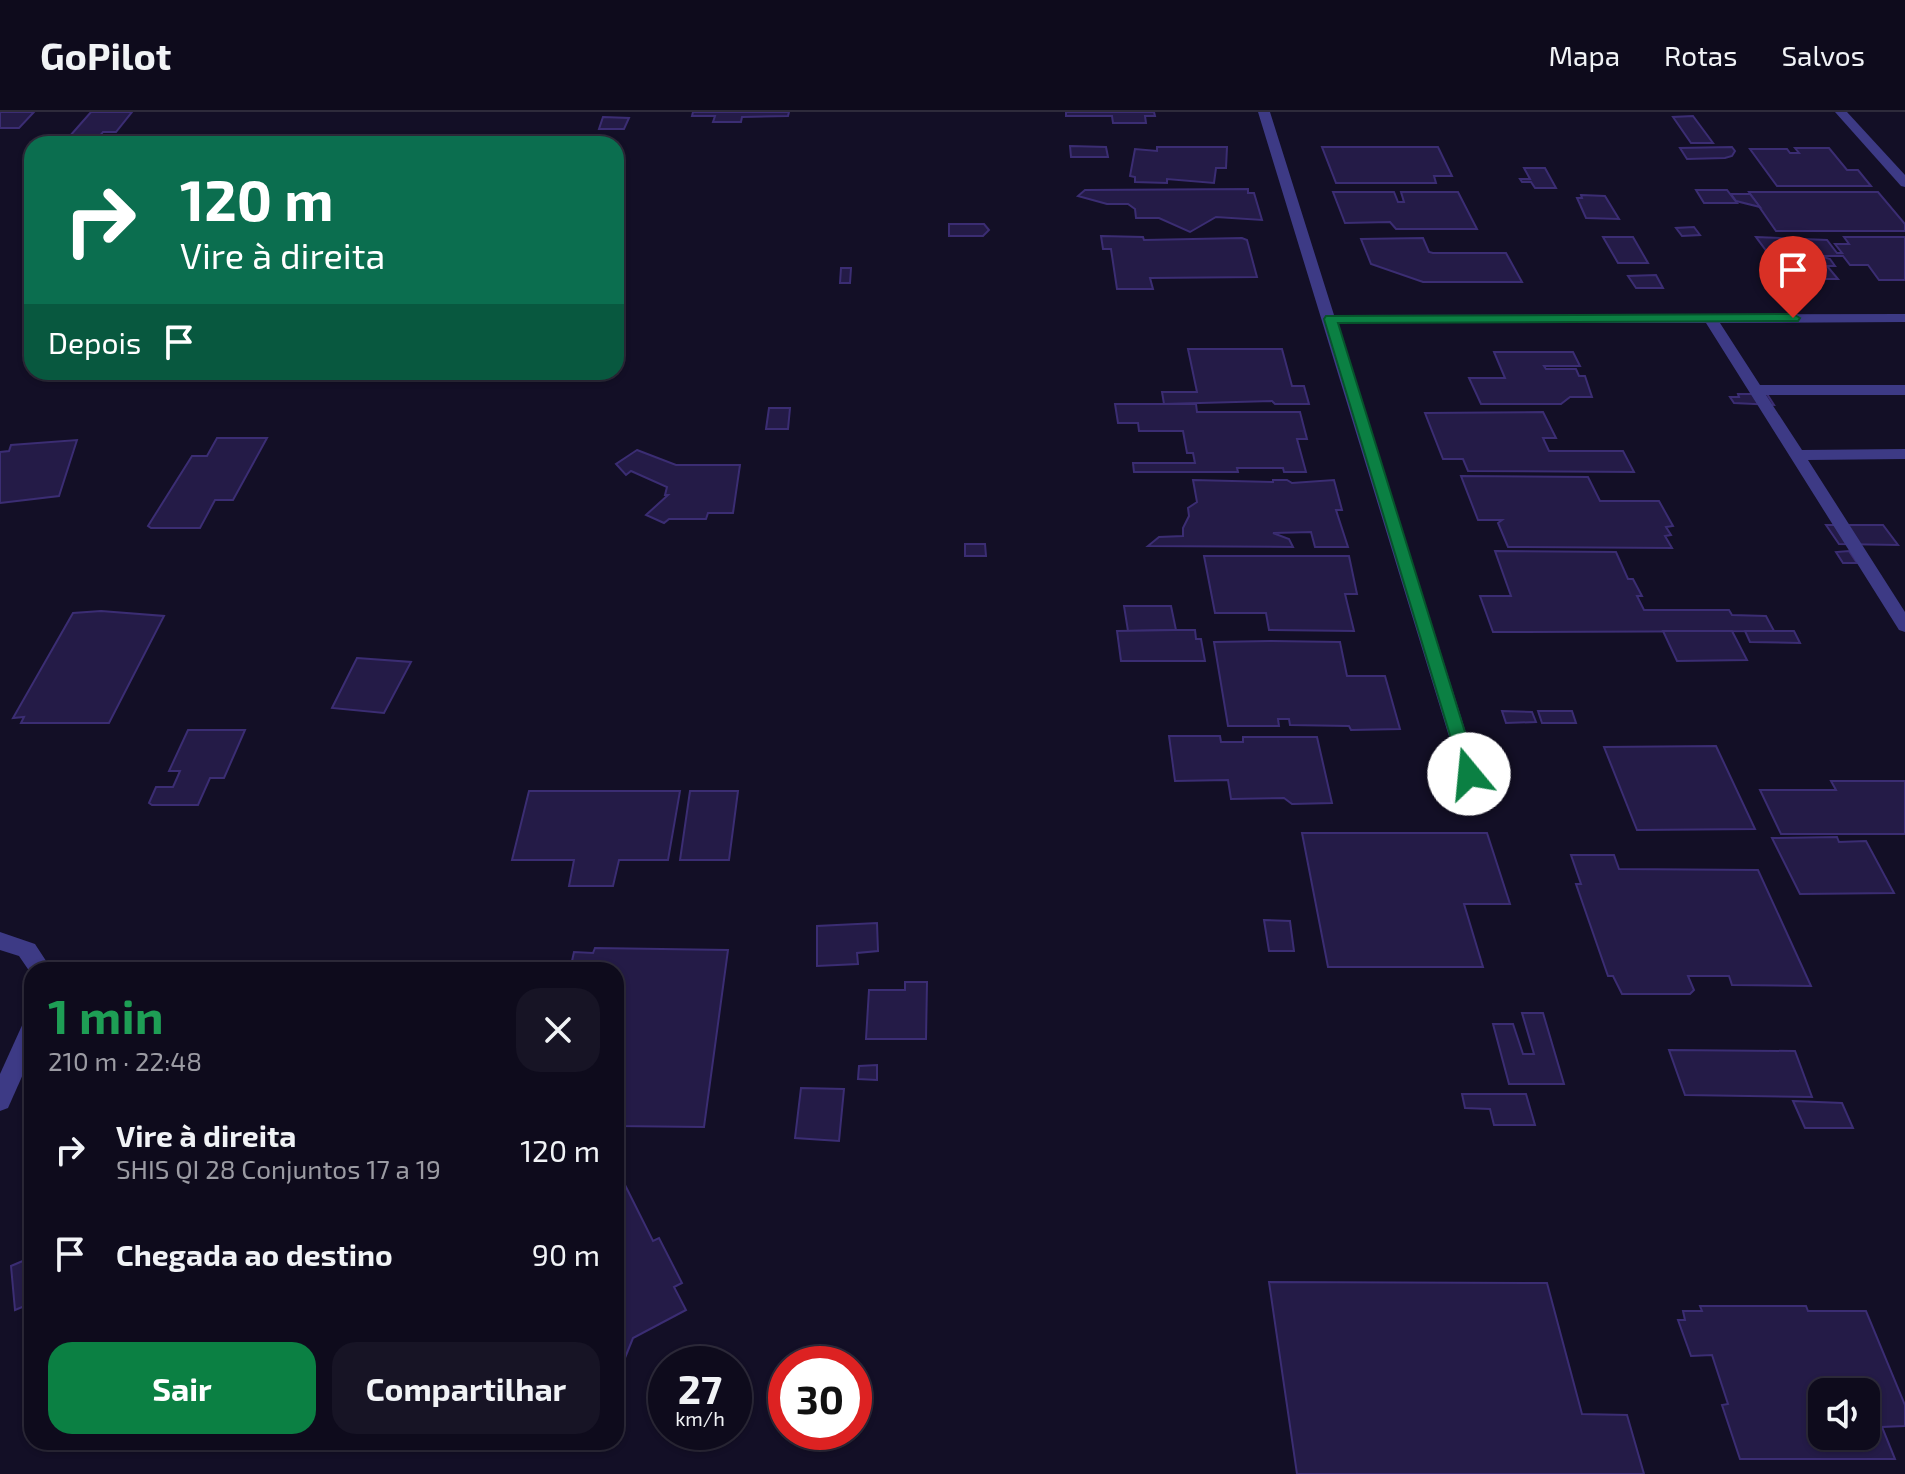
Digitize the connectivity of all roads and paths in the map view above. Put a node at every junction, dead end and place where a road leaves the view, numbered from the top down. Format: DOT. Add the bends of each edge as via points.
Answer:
graph roads {
  1 [pos="1264,112"];
  2 [pos="1841,112"];
  3 [pos="1905,183"];
  4 [pos="1710,318"];
  5 [pos="1905,318"];
  6 [pos="1331,319"];
  7 [pos="1755,390"];
  8 [pos="1905,390"];
  9 [pos="1905,454"];
  10 [pos="1797,455"];
  11 [pos="1905,626"];
  12 [pos="1469,774"];
  13 [pos="0,941"];
  14 [pos="35,962"];
  15 [pos="24,1046"];
  16 [pos="0,1101"];
  1 -- 6 [label="street"];
  2 -- 3 [label="street"];
  4 -- 5 [label="street"];
  4 -- 6 [label="street"];
  4 -- 7 [label="street"];
  6 -- 12 [label="street"];
  7 -- 8 [label="street"];
  7 -- 10 [label="street"];
  9 -- 10 [label="street"];
  10 -- 11 [label="street"];
  13 -- 14 [label="street" via="27,950"];
  15 -- 16 [label="street"];
}
